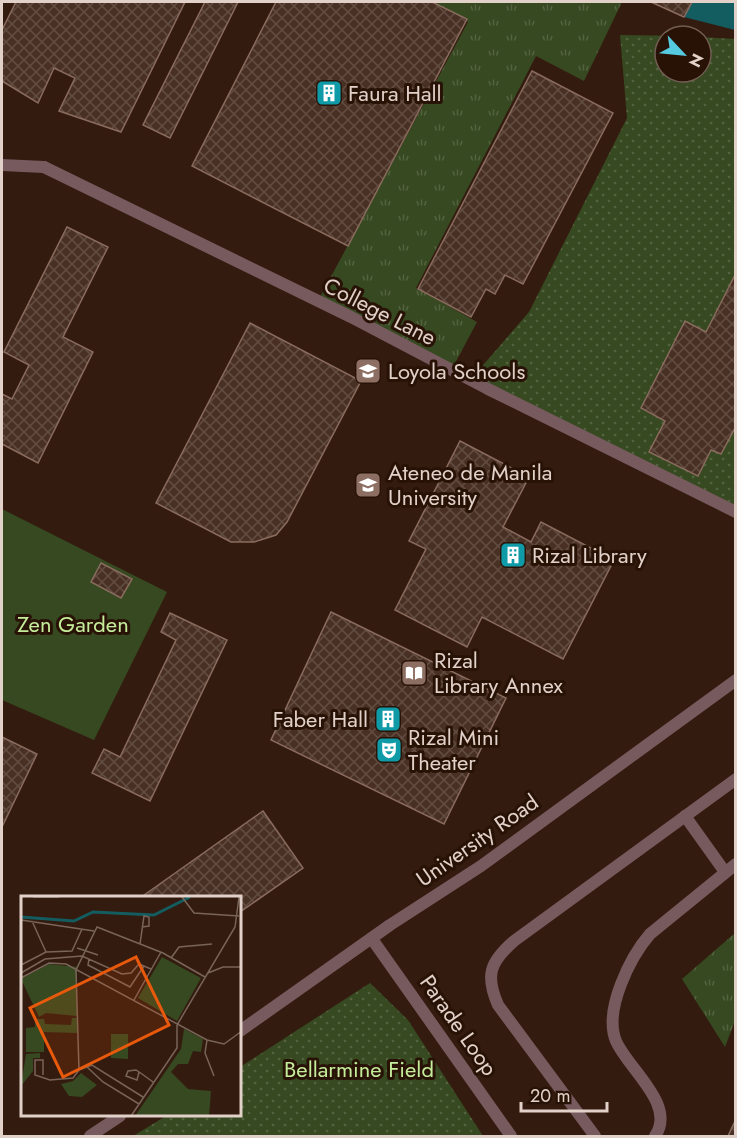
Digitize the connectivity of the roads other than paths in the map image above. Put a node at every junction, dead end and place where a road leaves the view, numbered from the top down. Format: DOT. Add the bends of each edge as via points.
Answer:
graph roads {
  1 [pos="2,165"];
  2 [pos="735,512"];
  3 [pos="735,680"];
  4 [pos="735,779"];
  5 [pos="685,816"];
  6 [pos="735,864"];
  7 [pos="725,872"];
  8 [pos="372,939"];
  9 [pos="242,1030"];
  10 [pos="119,1117"];
  11 [pos="90,1137"];
  12 [pos="511,1137"];
  13 [pos="596,1137"];
  14 [pos="655,1137"];
  1 -- 2 [label="street, College Lane" via="44,167"];
  3 -- 8 [label="street, University Road" via="480,866"];
  4 -- 5 [label="street"];
  5 -- 7 [label="street"];
  5 -- 13 [label="street" via="514,941 498,956 490,972 490,987 498,1005"];
  6 -- 7 [label="street"];
  7 -- 14 [label="street" via="641,945 620,986 614,1009 615,1040 661,1109 660,1129"];
  8 -- 9 [label="street, University Road"];
  8 -- 12 [label="street, Parade Loop"];
  10 -- 11 [label="street"];
}
